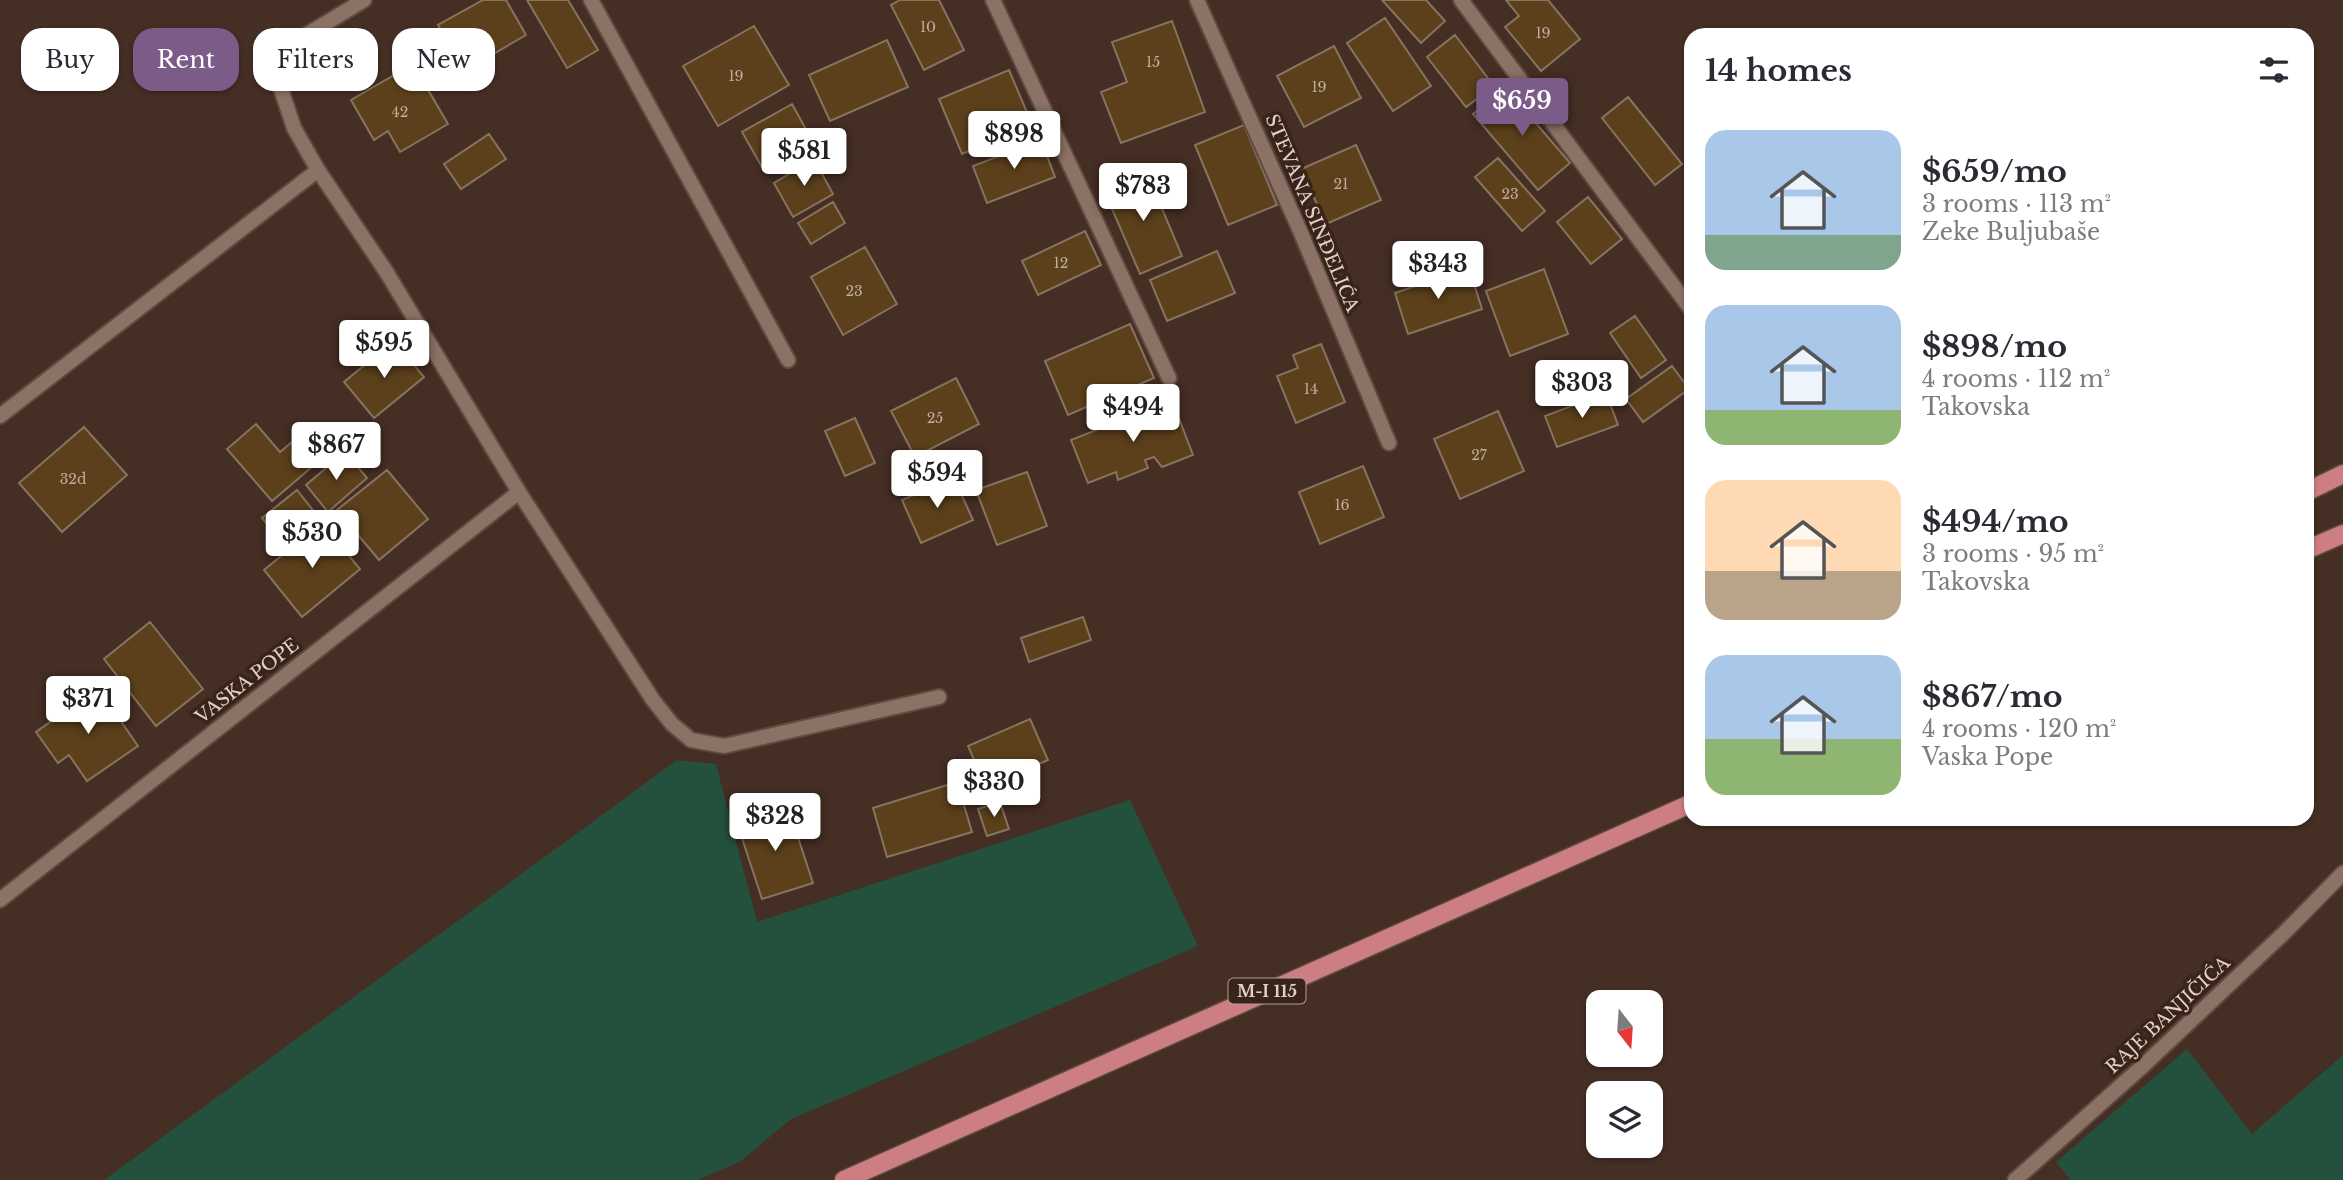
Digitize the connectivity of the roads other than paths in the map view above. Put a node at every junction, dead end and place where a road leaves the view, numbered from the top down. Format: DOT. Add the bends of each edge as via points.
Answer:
graph roads {
  1 [pos="363,0"];
  2 [pos="591,0"];
  3 [pos="993,0"];
  4 [pos="1197,0"];
  5 [pos="1461,0"];
  6 [pos="318,170"];
  7 [pos="1684,300"];
  8 [pos="788,360"];
  9 [pos="1169,378"];
  10 [pos="0,416"];
  11 [pos="1389,443"];
  12 [pos="2343,474"];
  13 [pos="2314,488"];
  14 [pos="519,492"];
  15 [pos="2343,534"];
  16 [pos="2314,547"];
  17 [pos="939,697"];
  18 [pos="1684,807"];
  19 [pos="2343,873"];
  20 [pos="0,900"];
  21 [pos="844,1180"];
  22 [pos="2015,1180"];
  1 -- 6 [label="street" via="298,40 285,62 280,86 294,128"];
  2 -- 8 [label="street"];
  3 -- 9 [label="street"];
  4 -- 11 [label="street, STEVANA SINĐELIĆA"];
  5 -- 7 [label="street"];
  6 -- 10 [label="street"];
  6 -- 14 [label="street" via="387,273"];
  12 -- 13 [label="main road"];
  14 -- 17 [label="street" via="653,700 691,740 724,746"];
  14 -- 20 [label="street, VASKA POPE"];
  15 -- 16 [label="main road"];
  18 -- 21 [label="main road, M-I 115"];
  19 -- 22 [label="street, RAJE BANJIČIĆA" via="2144,1065"];
}
